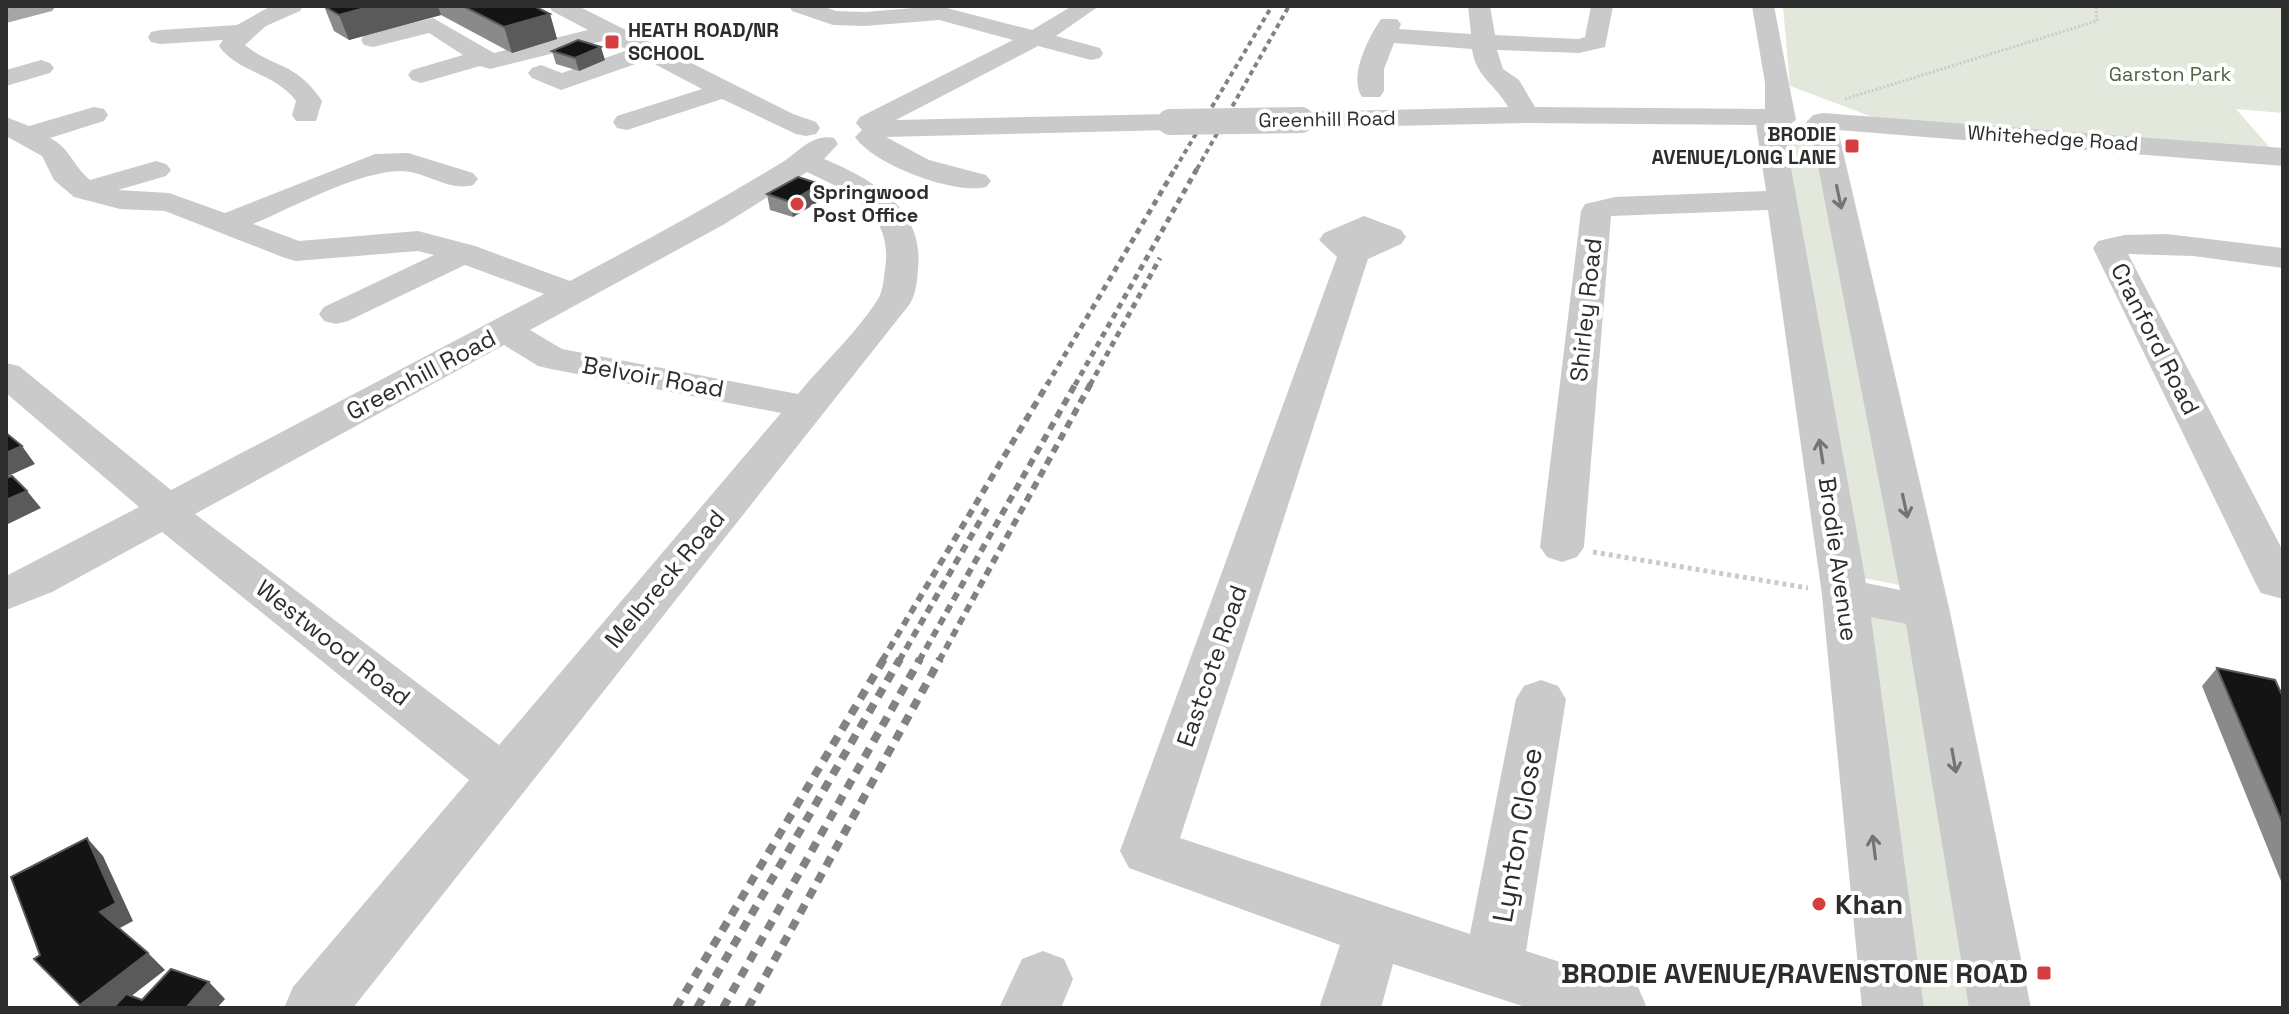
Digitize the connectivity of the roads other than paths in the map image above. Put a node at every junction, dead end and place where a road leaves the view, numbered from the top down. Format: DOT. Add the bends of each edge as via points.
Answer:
graph roads {
  1 [pos="44,6"];
  2 [pos="292,6"];
  3 [pos="560,6"];
  4 [pos="800,6"];
  5 [pos="1088,6"];
  6 [pos="1479,6"];
  7 [pos="1602,6"];
  8 [pos="1763,6"];
  9 [pos="921,10"];
  10 [pos="6,16"];
  11 [pos="611,31"];
  12 [pos="241,32"];
  13 [pos="160,37"];
  14 [pos="1036,38"];
  15 [pos="1483,41"];
  16 [pos="466,46"];
  17 [pos="649,51"];
  18 [pos="1091,53"];
  19 [pos="41,68"];
  20 [pos="541,73"];
  21 [pos="6,78"];
  22 [pos="1371,80"];
  23 [pos="724,90"];
  24 [pos="1798,113"];
  25 [pos="94,115"];
  26 [pos="306,115"];
  27 [pos="1526,115"];
  28 [pos="15,131"];
  29 [pos="842,133"];
  30 [pos="653,136"];
  31 [pos="2270,155"];
  32 [pos="156,170"];
  33 [pos="463,179"];
  34 [pos="2283,180"];
  35 [pos="976,181"];
  36 [pos="85,191"];
  37 [pos="1780,200"];
  38 [pos="225,224"];
  39 [pos="464,253"];
  40 [pos="1354,254"];
  41 [pos="2283,258"];
  42 [pos="572,293"];
  43 [pos="336,314"];
  44 [pos="504,330"];
  45 [pos="6,375"];
  46 [pos="808,407"];
  47 [pos="164,511"];
  48 [pos="1562,547"];
  49 [pos="2283,583"];
  50 [pos="6,594"];
  51 [pos="1845,595"];
  52 [pos="1927,612"];
  53 [pos="1541,699"];
  54 [pos="502,777"];
  55 [pos="1374,931"];
  56 [pos="1493,970"];
  57 [pos="315,1008"];
  58 [pos="1350,1008"];
  59 [pos="1616,1008"];
  60 [pos="1893,1008"];
  61 [pos="2000,1008"];
  1 -- 10 [label="main road"];
  2 -- 12 [label="street"];
  3 -- 11 [label="street"];
  4 -- 9 [label="street" via="833,18"];
  5 -- 14 [label="street"];
  6 -- 15 [label="street"];
  7 -- 15 [label="street" via="1596,42 1579,46"];
  8 -- 24 [label="street"];
  9 -- 14 [label="street"];
  11 -- 16 [label="street" via="490,61"];
  11 -- 17 [label="street"];
  12 -- 13 [label="street"];
  12 -- 26 [label="street" via="231,46 301,87 309,101"];
  14 -- 18 [label="street"];
  14 -- 29 [label="street"];
  15 -- 22 [label="street" via="1387,29"];
  15 -- 27 [label="street" via="1492,73 1510,86"];
  16 -- 16 [label="street" via="398,57 433,25"];
  17 -- 20 [label="street" via="561,82"];
  17 -- 23 [label="street"];
  19 -- 21 [label="street"];
  23 -- 29 [label="street" via="783,120"];
  23 -- 30 [label="street" via="619,117"];
  24 -- 27 [label="street, Greenhill Road"];
  24 -- 31 [label="street, Whitehedge Road"];
  24 -- 37 [label="street, Brodie Avenue" via="1770,125"];
  24 -- 52 [label="street, one-way" via="1825,131"];
  25 -- 28 [label="street"];
  27 -- 29 [label="street, Greenhill Road, bridge"];
  28 -- 36 [label="street" via="54,151 64,174"];
  29 -- 35 [label="street" via="928,169"];
  29 -- 42 [label="street, Greenhill Road" via="712,218"];
  29 -- 46 [label="street, Melbreck Road" via="859,185 894,218 904,251 897,298"];
  31 -- 34 [label="street"];
  32 -- 36 [label="street"];
  33 -- 38 [label="street" via="408,162 375,163"];
  36 -- 38 [label="street" via="120,200 169,202"];
  37 -- 48 [label="street, Shirley Road" via="1596,211"];
  51 -- 37 [label="street, Brodie Avenue, one-way"];
  38 -- 39 [label="street" via="296,251 418,241"];
  39 -- 42 [label="street"];
  39 -- 43 [label="street"];
  40 -- 55 [label="street, Eastcote Road" via="1148,851"];
  41 -- 49 [label="street, Cranford Road" via="2149,243 2121,242 2109,248 2277,582"];
  42 -- 44 [label="street, Greenhill Road"];
  44 -- 46 [label="street, Belvoir Road" via="551,358"];
  44 -- 47 [label="street, Greenhill Road"];
  45 -- 47 [label="street, Westwood Road" via="138,483"];
  46 -- 54 [label="street, Melbreck Road"];
  47 -- 50 [label="street, Greenhill Road"];
  47 -- 54 [label="street, Westwood Road"];
  51 -- 52 [label="street"];
  60 -- 51 [label="street, Brodie Avenue, one-way"];
  52 -- 61 [label="street, one-way"];
  53 -- 56 [label="street, Lynton Close"];
  54 -- 57 [label="street, Melbreck Road"];
  55 -- 56 [label="street"];
  55 -- 58 [label="street"];
  56 -- 59 [label="street"];
}
